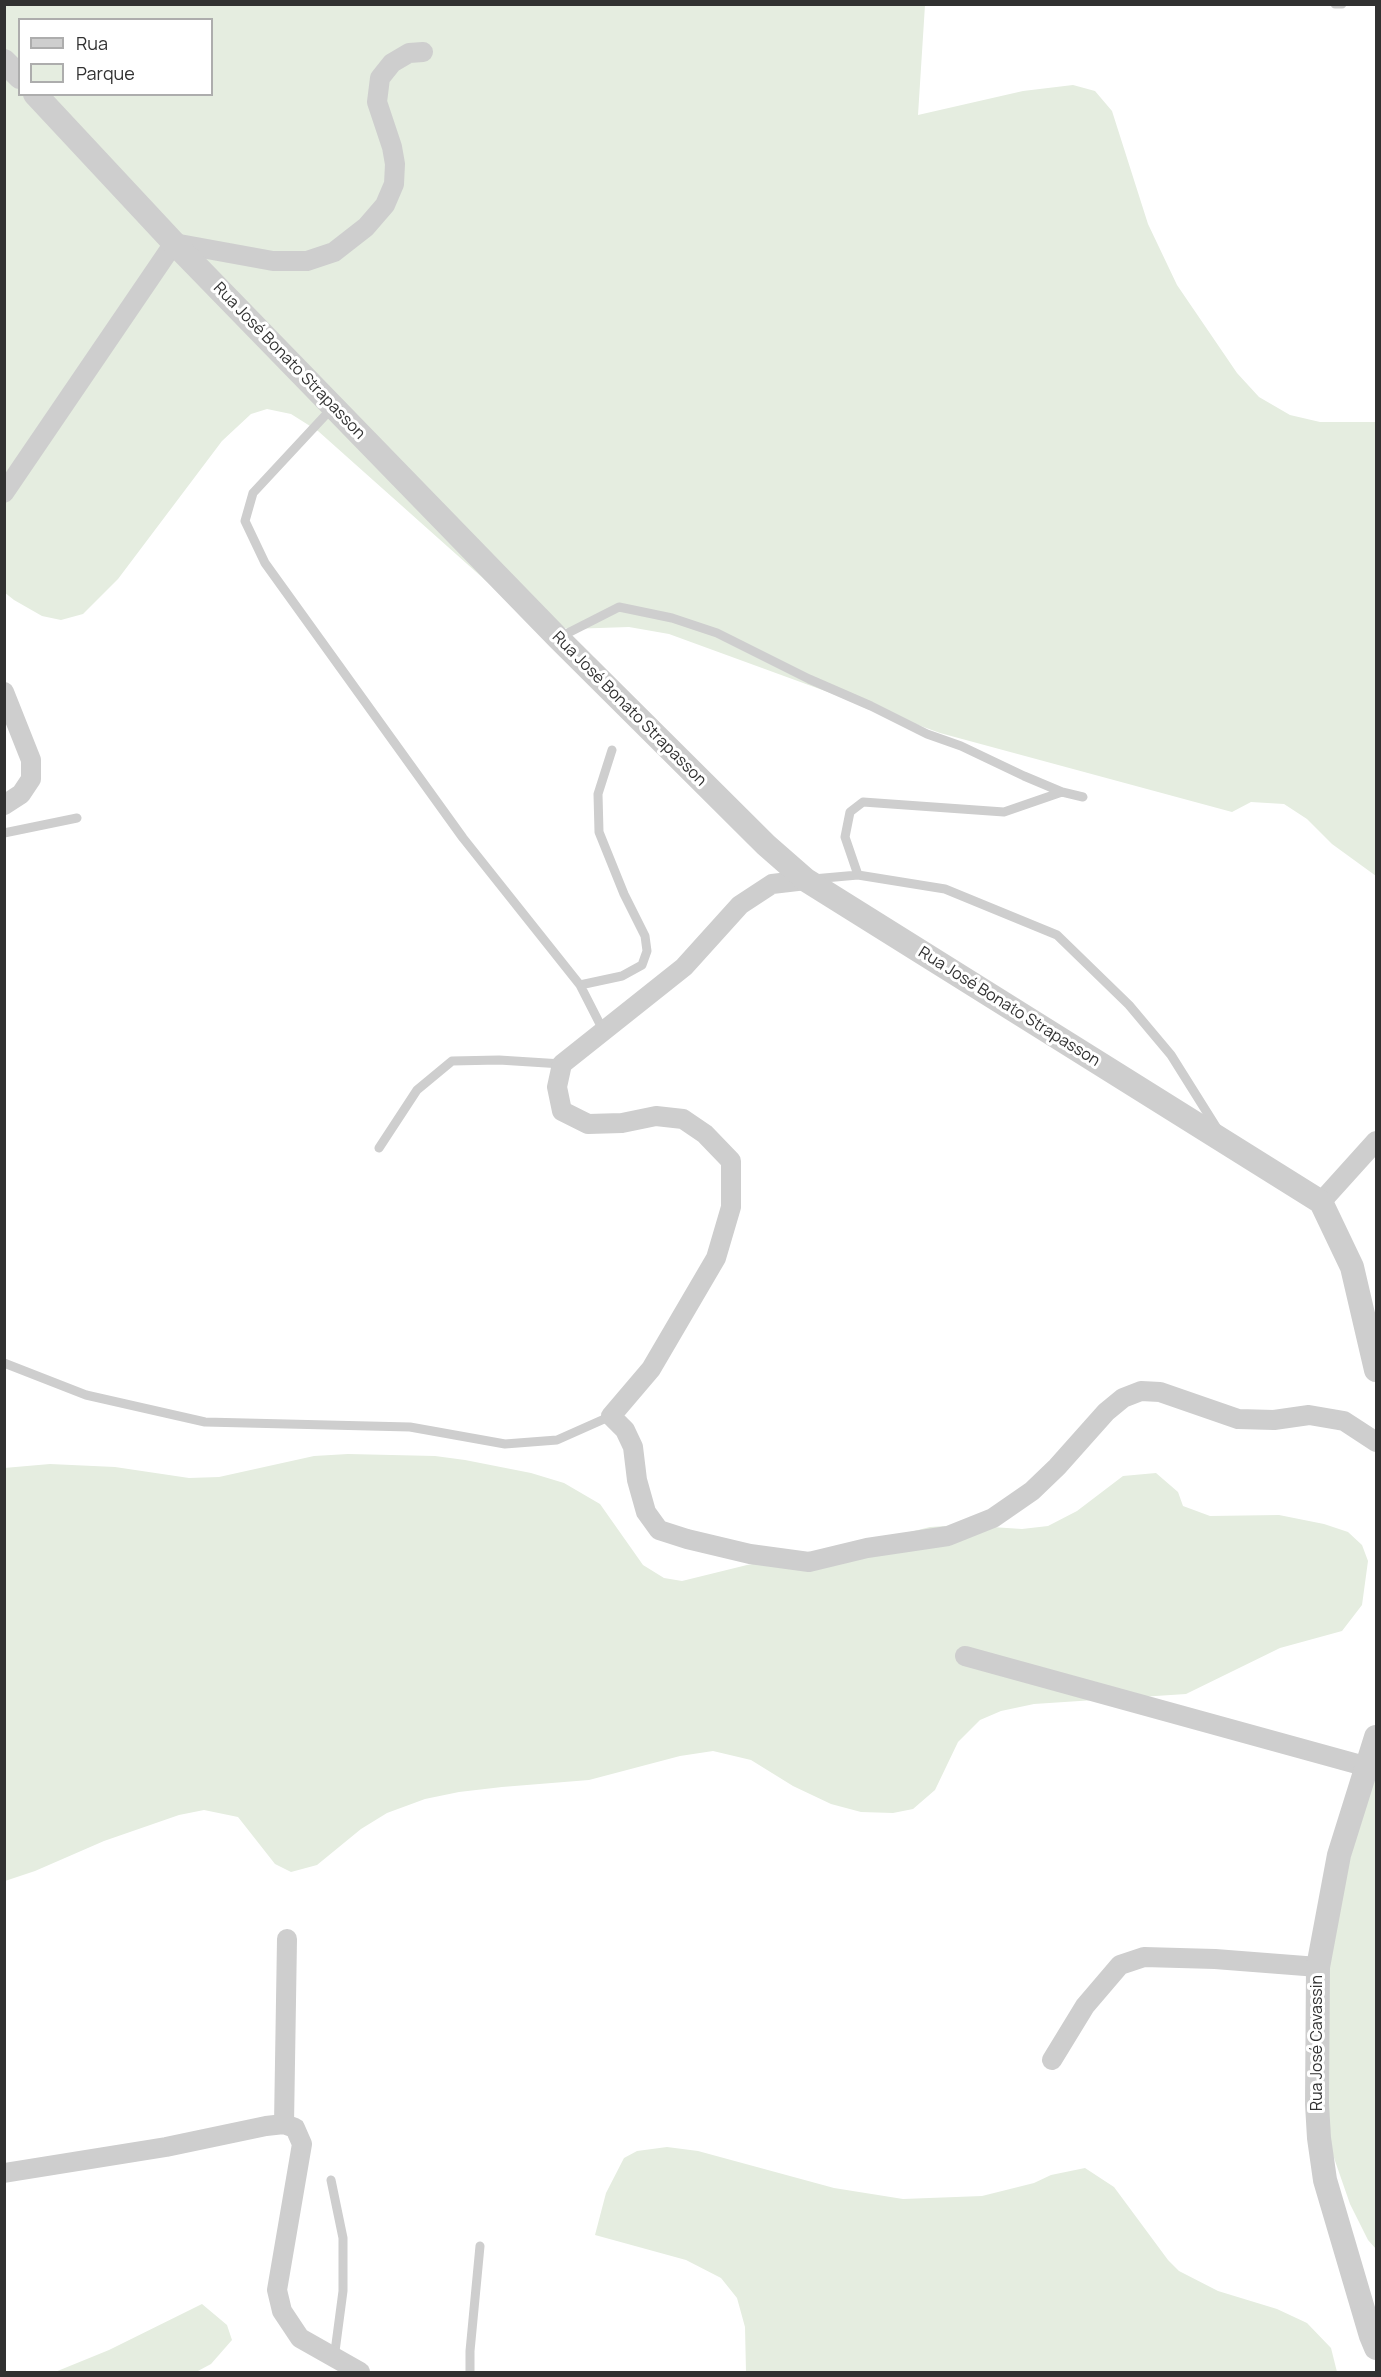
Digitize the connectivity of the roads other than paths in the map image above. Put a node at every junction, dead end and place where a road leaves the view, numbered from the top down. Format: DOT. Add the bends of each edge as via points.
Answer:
graph roads {
  1 [pos="1335,4"];
  2 [pos="1342,4"];
  3 [pos="423,52"];
  4 [pos="4,61"];
  5 [pos="18,75"];
  6 [pos="37,96"];
  7 [pos="174,243"];
  8 [pos="333,407"];
  9 [pos="4,493"];
  10 [pos="558,638"];
  11 [pos="4,692"];
  12 [pos="612,750"];
  13 [pos="1062,792"];
  14 [pos="1083,797"];
  15 [pos="4,805"];
  16 [pos="77,818"];
  17 [pos="4,833"];
  18 [pos="858,875"];
  19 [pos="806,880"];
  20 [pos="580,985"];
  21 [pos="603,1030"];
  22 [pos="562,1064"];
  23 [pos="1377,1141"];
  24 [pos="1226,1142"];
  25 [pos="379,1149"];
  26 [pos="1321,1202"];
  27 [pos="4,1363"];
  28 [pos="1377,1370"];
  29 [pos="611,1416"];
  30 [pos="1377,1442"];
  31 [pos="965,1656"];
  32 [pos="1377,1737"];
  33 [pos="1368,1767"];
  34 [pos="287,1939"];
  35 [pos="1318,1967"];
  36 [pos="1052,2060"];
  37 [pos="284,2124"];
  38 [pos="4,2173"];
  39 [pos="331,2180"];
  40 [pos="480,2246"];
  41 [pos="1375,2339"];
  42 [pos="334,2359"];
  43 [pos="360,2373"];
  44 [pos="470,2373"];
  1 -- 2 [label="lane"];
  3 -- 7 [label="street" via="409,53 392,63 380,78 377,102 392,147 394,184 385,205 334,252 307,261 273,261"];
  4 -- 5 [label="street"];
  6 -- 7 [label="street, Rua José Bonato Strapasson"];
  7 -- 8 [label="street, Rua José Bonato Strapasson"];
  7 -- 9 [label="street"];
  8 -- 10 [label="street, Rua José Bonato Strapasson"];
  8 -- 20 [label="lane" via="253,493 245,521 265,563 463,838"];
  10 -- 13 [label="lane" via="619,607 672,618 717,633 927,734"];
  10 -- 19 [label="street, Rua José Bonato Strapasson"];
  11 -- 15 [label="street" via="31,760 31,779 21,794"];
  12 -- 20 [label="lane" via="598,794 599,832 645,936 646,951 642,965 622,976"];
  13 -- 14 [label="lane"];
  13 -- 18 [label="lane" via="1004,812 863,802 850,812 845,837"];
  16 -- 17 [label="lane"];
  18 -- 19 [label="lane"];
  18 -- 24 [label="lane" via="945,889 1057,935 1129,1005 1171,1054"];
  19 -- 21 [label="street" via="772,884 740,905 684,967"];
  19 -- 24 [label="street, Rua José Bonato Strapasson"];
  20 -- 21 [label="lane"];
  21 -- 22 [label="street"];
  22 -- 25 [label="lane" via="452,1061 417,1090"];
  22 -- 29 [label="street" via="556,1087 562,1111 588,1124 656,1116 683,1119 705,1134 731,1161 731,1207 716,1258 651,1369"];
  23 -- 26 [label="street"];
  24 -- 26 [label="street, Rua José Bonato Strapasson"];
  26 -- 28 [label="street" via="1352,1267"];
  27 -- 29 [label="lane" via="86,1395 205,1422 410,1427 505,1444 557,1440"];
  29 -- 30 [label="street" via="625,1430 633,1447 633,1464 646,1512 659,1530 750,1554 809,1562 867,1548 948,1536 993,1518 1032,1491 1106,1412 1123,1398 1141,1391 1160,1392 1238,1419 1275,1420 1309,1415 1344,1421"];
  31 -- 33 [label="street"];
  32 -- 33 [label="street, Rua José Cavassin"];
  33 -- 35 [label="street, Rua José Cavassin" via="1339,1855"];
  34 -- 37 [label="street"];
  35 -- 36 [label="street" via="1144,1957 1120,1965 1085,2006"];
  35 -- 41 [label="street, Rua José Cavassin" via="1318,2138 1325,2180"];
  37 -- 38 [label="street"];
  37 -- 42 [label="street" via="295,2128 302,2144 277,2290 282,2311 300,2338"];
  39 -- 42 [label="lane" via="343,2238 344,2291"];
  40 -- 44 [label="lane"];
  42 -- 43 [label="street"];
}
